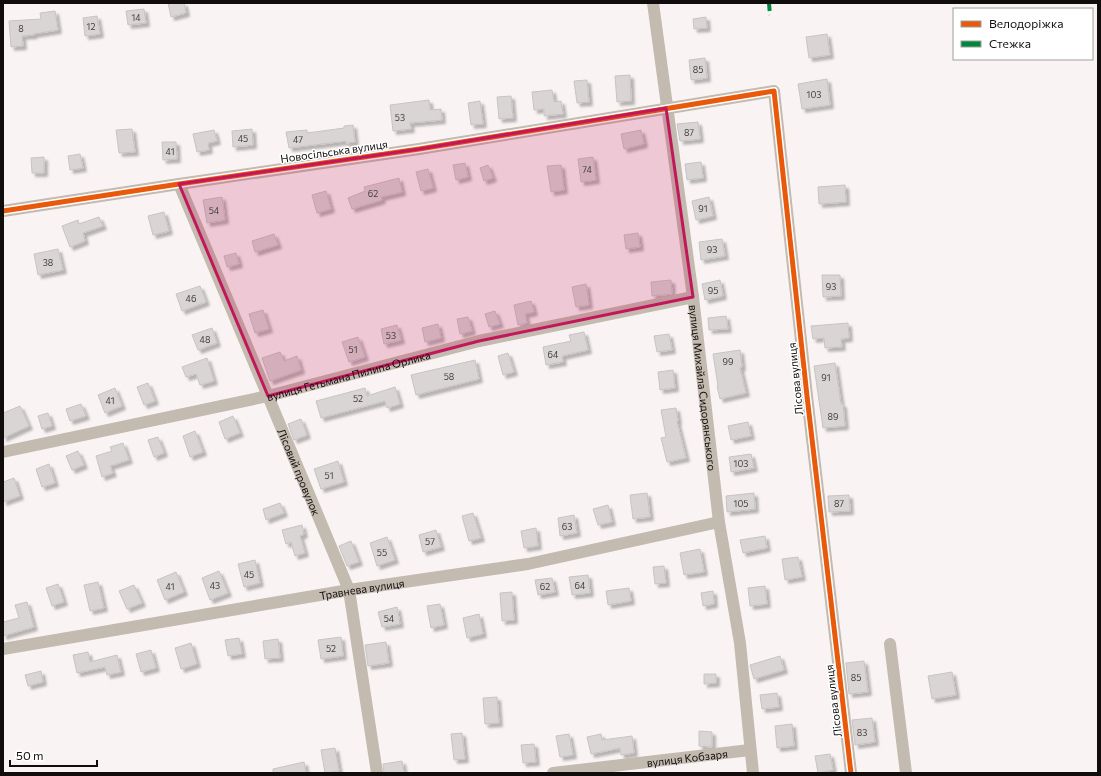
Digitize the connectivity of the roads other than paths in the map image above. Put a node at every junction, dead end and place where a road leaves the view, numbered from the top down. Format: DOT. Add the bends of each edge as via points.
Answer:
graph roads {
  1 [pos="653,3"];
  2 [pos="666,108"];
  3 [pos="178,184"];
  4 [pos="3,211"];
  5 [pos="693,297"];
  6 [pos="268,396"];
  7 [pos="3,452"];
  8 [pos="719,522"];
  9 [pos="349,590"];
  10 [pos="890,644"];
  11 [pos="3,649"];
  12 [pos="750,750"];
  13 [pos="377,773"];
  14 [pos="553,773"];
  15 [pos="753,773"];
  16 [pos="851,773"];
  17 [pos="906,773"];
  1 -- 2 [label="street, вулиця Михайла Сидорянського"];
  2 -- 3 [label="street, Новосільська вулиця" via="419,149"];
  2 -- 5 [label="street, вулиця Михайла Сидорянського"];
  2 -- 16 [label="street, Лісова вулиця" via="774,91"];
  3 -- 4 [label="street, Новосільська вулиця"];
  3 -- 6 [label="street, Лісовий провулок"];
  5 -- 6 [label="street, вулиця Гетьмана Пилипа Орлика" via="479,341"];
  5 -- 8 [label="street, вулиця Михайла Сидорянського"];
  6 -- 7 [label="street, вулиця Гетьмана Пилипа Орлика"];
  6 -- 9 [label="street, Лісовий провулок"];
  8 -- 9 [label="street, Травнева вулиця" via="528,564"];
  8 -- 12 [label="street, вулиця Михайла Сидорянського" via="740,643"];
  9 -- 11 [label="street, Травнева вулиця"];
  9 -- 13 [label="street, Лісовий провулок"];
  10 -- 17 [label="street"];
  12 -- 14 [label="street, вулиця Кобзаря"];
  12 -- 15 [label="street, вулиця Михайла Сидорянського"];
}
